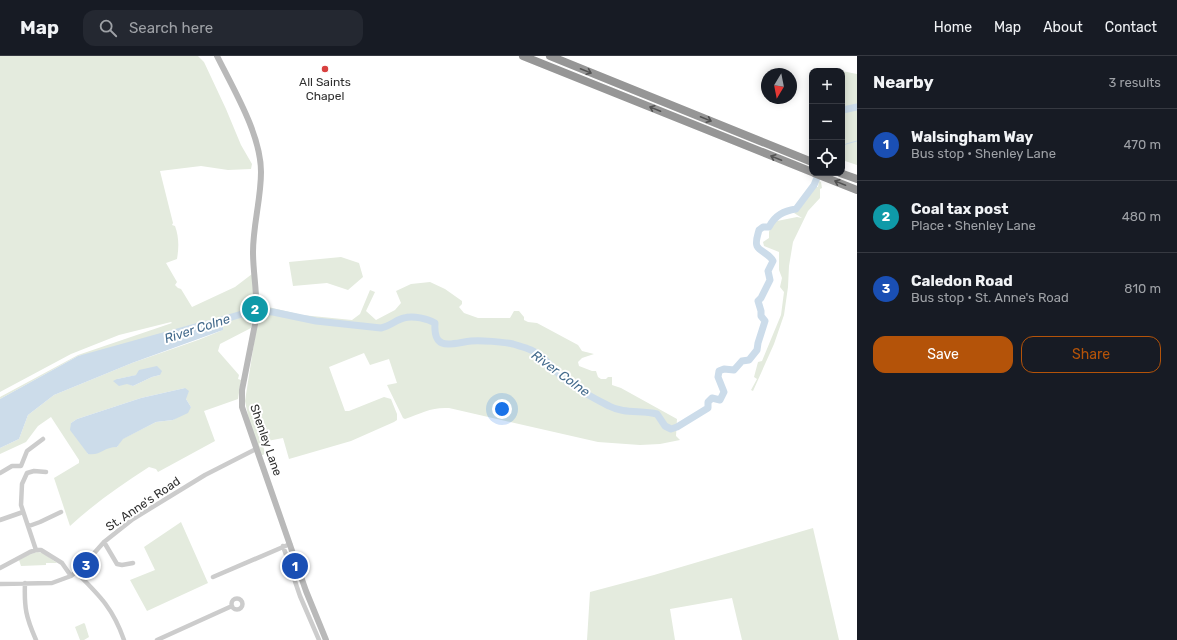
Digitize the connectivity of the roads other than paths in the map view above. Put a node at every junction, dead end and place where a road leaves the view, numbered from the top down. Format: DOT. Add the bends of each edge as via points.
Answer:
graph roads {
  1 [pos="217,56"];
  2 [pos="523,56"];
  3 [pos="550,56"];
  4 [pos="809,161"];
  5 [pos="809,171"];
  6 [pos="845,175"];
  7 [pos="821,176"];
  8 [pos="857,179"];
  9 [pos="857,190"];
  10 [pos="43,439"];
  11 [pos="256,449"];
  12 [pos="21,466"];
  13 [pos="46,472"];
  14 [pos="0,473"];
  15 [pos="27,473"];
  16 [pos="23,512"];
  17 [pos="61,512"];
  18 [pos="0,520"];
  19 [pos="29,526"];
  20 [pos="104,542"];
  21 [pos="290,544"];
  22 [pos="283,546"];
  23 [pos="36,550"];
  24 [pos="133,562"];
  25 [pos="0,568"];
  26 [pos="76,572"];
  27 [pos="71,576"];
  28 [pos="213,577"];
  29 [pos="25,583"];
  30 [pos="0,584"];
  31 [pos="232,606"];
  32 [pos="36,640"];
  33 [pos="124,640"];
  34 [pos="157,640"];
  35 [pos="319,640"];
  36 [pos="326,640"];
  1 -- 11 [label="main road, Shenley Lane" via="259,150 261,173 253,250 257,308 241,402"];
  5 -- 2 [label="highway, one-way"];
  3 -- 4 [label="highway, one-way"];
  6 -- 8 [label="highway"];
  9 -- 7 [label="highway, one-way"];
  10 -- 12 [label="street" via="27,451"];
  11 -- 20 [label="street, St. Anne's Road" via="149,508"];
  11 -- 21 [label="main road, Shenley Lane"];
  12 -- 14 [label="street" via="12,466"];
  12 -- 15 [label="street"];
  13 -- 15 [label="street"];
  15 -- 16 [label="street" via="22,484"];
  16 -- 18 [label="street"];
  16 -- 19 [label="street"];
  17 -- 19 [label="street"];
  19 -- 23 [label="street"];
  20 -- 24 [label="street" via="120,565"];
  20 -- 26 [label="street, St. Anne's Road"];
  21 -- 22 [label="street"];
  21 -- 36 [label="main road, Shenley Lane"];
  22 -- 28 [label="street"];
  22 -- 35 [label="street" via="300,596"];
  23 -- 25 [label="street"];
  23 -- 27 [label="street" via="44,551 56,558"];
  26 -- 27 [label="street, St. Anne's Road"];
  26 -- 33 [label="street" via="105,602 116,619"];
  27 -- 29 [label="street, St. Anne's Road" via="52,582"];
  29 -- 30 [label="street, St. Anne's Road"];
  29 -- 32 [label="street" via="25,609"];
  31 -- 34 [label="street"];
}
